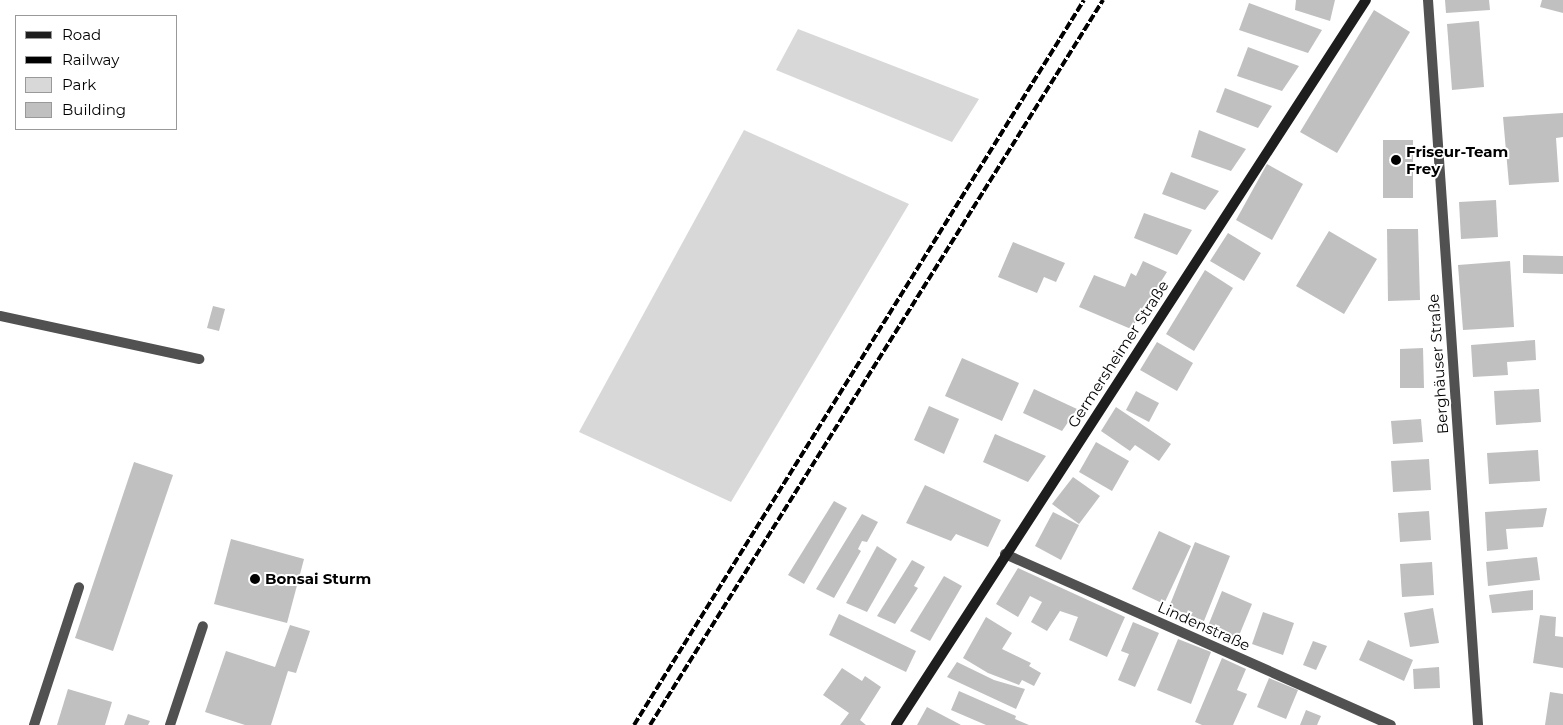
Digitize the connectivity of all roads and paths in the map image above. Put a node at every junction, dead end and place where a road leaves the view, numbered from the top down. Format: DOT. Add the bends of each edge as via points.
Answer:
graph roads {
  1 [pos="1366,0"];
  2 [pos="1428,0"];
  3 [pos="0,316"];
  4 [pos="199,359"];
  5 [pos="1006,554"];
  6 [pos="79,587"];
  7 [pos="203,626"];
  8 [pos="34,725"];
  9 [pos="170,725"];
  10 [pos="896,725"];
  11 [pos="1391,725"];
  12 [pos="1478,725"];
  1 -- 5 [label="main road, Germersheimer Straße"];
  2 -- 12 [label="street, Berghäuser Straße"];
  3 -- 4 [label="street"];
  5 -- 10 [label="main road, Germersheimer Straße"];
  5 -- 11 [label="street, Lindenstraße"];
  6 -- 8 [label="street"];
  7 -- 9 [label="street"];
}
